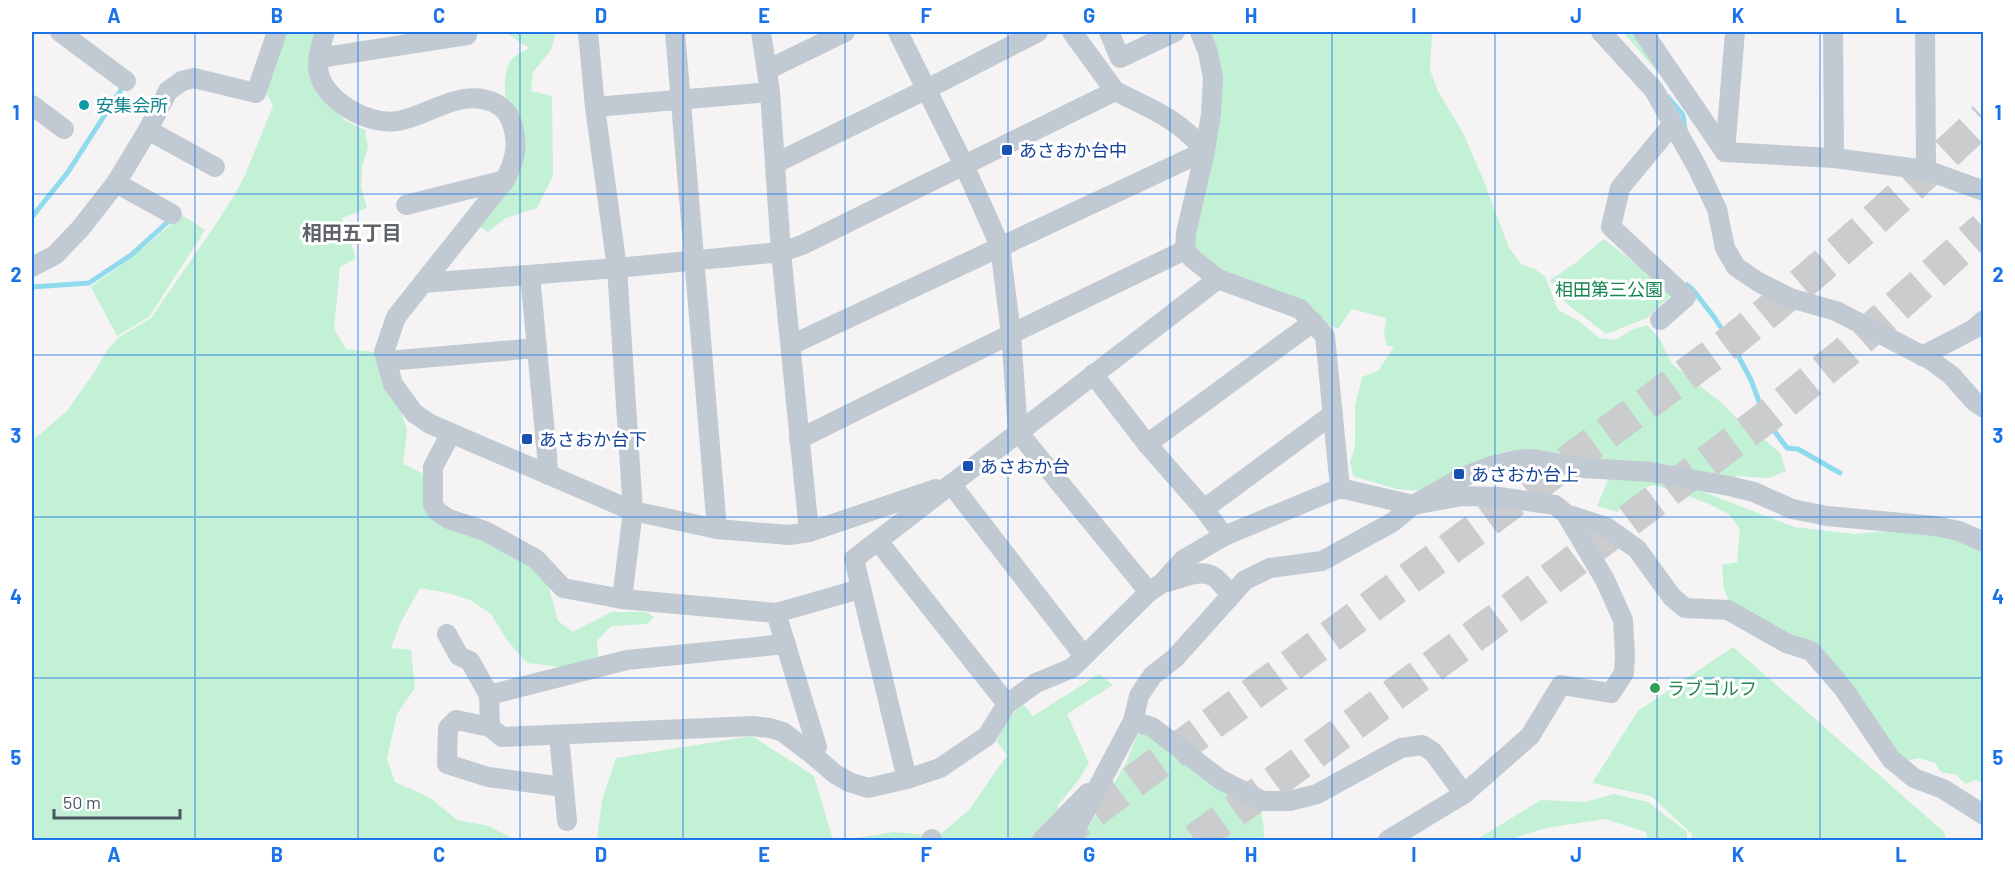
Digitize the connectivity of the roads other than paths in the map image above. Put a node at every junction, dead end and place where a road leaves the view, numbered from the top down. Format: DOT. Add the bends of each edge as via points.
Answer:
graph roads {
  1 [pos="61,32"];
  2 [pos="277,32"];
  3 [pos="325,32"];
  4 [pos="466,32"];
  5 [pos="588,32"];
  6 [pos="675,32"];
  7 [pos="761,32"];
  8 [pos="845,32"];
  9 [pos="898,32"];
  10 [pos="1038,32"];
  11 [pos="1072,32"];
  12 [pos="1109,32"];
  13 [pos="1174,32"];
  14 [pos="1200,32"];
  15 [pos="1601,32"];
  16 [pos="1643,32"];
  17 [pos="1735,32"];
  18 [pos="1833,32"];
  19 [pos="1925,32"];
  20 [pos="319,58"];
  21 [pos="766,70"];
  22 [pos="126,81"];
  23 [pos="927,89"];
  24 [pos="1115,91"];
  25 [pos="770,93"];
  26 [pos="681,99"];
  27 [pos="32,105"];
  28 [pos="595,107"];
  29 [pos="1672,125"];
  30 [pos="64,129"];
  31 [pos="148,130"];
  32 [pos="1205,151"];
  33 [pos="1725,152"];
  34 [pos="1834,158"];
  35 [pos="776,163"];
  36 [pos="964,165"];
  37 [pos="215,167"];
  38 [pos="1926,170"];
  39 [pos="505,180"];
  40 [pos="116,183"];
  41 [pos="1983,191"];
  42 [pos="406,205"];
  43 [pos="172,214"];
  44 [pos="1000,246"];
  45 [pos="1185,250"];
  46 [pos="781,252"];
  47 [pos="696,260"];
  48 [pos="32,267"];
  49 [pos="616,268"];
  50 [pos="530,275"];
  51 [pos="1218,279"];
  52 [pos="423,283"];
  53 [pos="1660,320"];
  54 [pos="1983,320"];
  55 [pos="1313,322"];
  56 [pos="1011,334"];
  57 [pos="790,345"];
  58 [pos="537,348"];
  59 [pos="1922,356"];
  60 [pos="387,361"];
  61 [pos="1093,374"];
  62 [pos="1983,408"];
  63 [pos="1333,414"];
  64 [pos="1018,432"];
  65 [pos="452,433"];
  66 [pos="799,439"];
  67 [pos="1147,444"];
  68 [pos="548,475"];
  69 [pos="947,488"];
  70 [pos="1340,488"];
  71 [pos="1413,505"];
  72 [pos="1204,508"];
  73 [pos="633,511"];
  74 [pos="1566,514"];
  75 [pos="717,528"];
  76 [pos="809,532"];
  77 [pos="1224,536"];
  78 [pos="878,541"];
  79 [pos="1983,542"];
  80 [pos="1156,587"];
  81 [pos="860,589"];
  82 [pos="1232,595"];
  83 [pos="622,599"];
  84 [pos="776,613"];
  85 [pos="447,634"];
  86 [pos="786,644"];
  87 [pos="1084,656"];
  88 [pos="489,695"];
  89 [pos="1007,704"];
  90 [pos="1133,721"];
  91 [pos="490,727"];
  92 [pos="558,735"];
  93 [pos="813,755"];
  94 [pos="1105,776"];
  95 [pos="907,779"];
  96 [pos="563,787"];
  97 [pos="1464,794"];
  98 [pos="1983,814"];
  99 [pos="567,821"];
  100 [pos="1042,840"];
  101 [pos="1070,840"];
  102 [pos="1388,840"];
  1 -- 22 [label="street"];
  2 -- 31 [label="street" via="256,93 194,78 182,81 168,92"];
  3 -- 20 [label="street"];
  4 -- 20 [label="street"];
  5 -- 28 [label="street"];
  6 -- 26 [label="street"];
  7 -- 21 [label="street"];
  8 -- 21 [label="street"];
  9 -- 23 [label="street"];
  10 -- 23 [label="street"];
  11 -- 24 [label="street"];
  12 -- 13 [label="street" via="1120,58"];
  14 -- 32 [label="street" via="1213,78"];
  15 -- 29 [label="street" via="1653,90"];
  16 -- 33 [label="street"];
  17 -- 33 [label="street"];
  18 -- 34 [label="street"];
  19 -- 38 [label="street"];
  20 -- 39 [label="street" via="317,68 331,95 370,118 397,121 467,98 500,106 510,115 515,132 514,164"];
  21 -- 25 [label="street"];
  23 -- 35 [label="street"];
  23 -- 36 [label="street"];
  24 -- 32 [label="street" via="1177,123"];
  24 -- 36 [label="street"];
  25 -- 26 [label="street"];
  25 -- 35 [label="street"];
  26 -- 28 [label="street"];
  26 -- 47 [label="street"];
  27 -- 30 [label="street"];
  28 -- 49 [label="street"];
  29 -- 53 [label="street" via="1620,188 1611,227 1686,297"];
  29 -- 59 [label="street" via="1717,209 1725,248 1736,267 1790,298 1836,311"];
  31 -- 37 [label="street"];
  31 -- 40 [label="street"];
  32 -- 44 [label="street"];
  32 -- 45 [label="street"];
  33 -- 34 [label="street"];
  34 -- 38 [label="street"];
  35 -- 46 [label="street"];
  36 -- 44 [label="street"];
  36 -- 46 [label="street"];
  38 -- 41 [label="street"];
  39 -- 42 [label="street"];
  39 -- 52 [label="street"];
  40 -- 43 [label="street"];
  40 -- 48 [label="street" via="55,255"];
  44 -- 56 [label="street"];
  44 -- 57 [label="street"];
  45 -- 51 [label="street"];
  45 -- 56 [label="street"];
  46 -- 47 [label="street"];
  46 -- 57 [label="street"];
  47 -- 49 [label="street"];
  47 -- 75 [label="street"];
  49 -- 50 [label="street"];
  49 -- 73 [label="street"];
  50 -- 52 [label="street"];
  50 -- 58 [label="street"];
  51 -- 55 [label="street" via="1300,309"];
  51 -- 61 [label="street"];
  52 -- 60 [label="street" via="396,317 384,352"];
  54 -- 59 [label="street" via="1974,329"];
  55 -- 63 [label="street" via="1325,336"];
  55 -- 67 [label="street"];
  56 -- 64 [label="street"];
  56 -- 66 [label="street"];
  57 -- 66 [label="street"];
  58 -- 60 [label="street"];
  58 -- 68 [label="street"];
  59 -- 62 [label="street" via="1951,375"];
  60 -- 65 [label="street" via="393,384 414,413"];
  61 -- 64 [label="street"];
  61 -- 67 [label="street"];
  63 -- 70 [label="street"];
  63 -- 72 [label="street"];
  64 -- 69 [label="street"];
  64 -- 80 [label="street"];
  65 -- 68 [label="street"];
  65 -- 83 [label="street" via="433,466 433,506 438,512 536,559 563,588"];
  66 -- 76 [label="street"];
  67 -- 72 [label="street"];
  68 -- 73 [label="street"];
  69 -- 76 [label="street"];
  69 -- 78 [label="street"];
  69 -- 87 [label="street"];
  70 -- 71 [label="street"];
  70 -- 77 [label="street"];
  71 -- 74 [label="street" via="1462,496 1499,497 1555,505"];
  71 -- 79 [label="street" via="1491,466 1533,459 1584,468 1651,472 1729,486 1792,509 1935,526"];
  71 -- 82 [label="street" via="1393,522 1322,561 1270,568 1245,580"];
  72 -- 77 [label="street"];
  73 -- 75 [label="street"];
  73 -- 83 [label="street"];
  74 -- 97 [label="street" via="1605,580 1623,620 1624,673 1611,693 1561,685 1530,736"];
  74 -- 98 [label="street" via="1606,527 1637,549 1672,597 1685,608 1728,610 1786,643 1810,651 1843,688 1891,759 1914,778 1943,789"];
  75 -- 76 [label="street" via="789,535"];
  77 -- 80 [label="street" via="1183,560"];
  78 -- 81 [label="street" via="854,560"];
  78 -- 89 [label="street"];
  80 -- 82 [label="street" via="1197,573 1212,575"];
  80 -- 87 [label="street"];
  81 -- 84 [label="street"];
  81 -- 95 [label="street"];
  82 -- 90 [label="street" via="1175,658 1153,675 1139,696"];
  83 -- 84 [label="street"];
  84 -- 86 [label="street"];
  85 -- 88 [label="street" via="459,656 470,661"];
  86 -- 88 [label="street" via="627,660"];
  86 -- 93 [label="street" via="817,747"];
  87 -- 89 [label="street" via="1072,668 1036,683"];
  88 -- 91 [label="street"];
  89 -- 95 [label="street" via="987,736 940,768"];
  90 -- 94 [label="street"];
  90 -- 97 [label="street" via="1152,727 1221,780 1263,801 1290,801 1317,794 1401,748 1422,745 1432,752"];
  91 -- 92 [label="street" via="502,737"];
  91 -- 96 [label="street" via="456,720 448,728 447,764 488,777"];
  92 -- 93 [label="street" via="752,726 783,732"];
  92 -- 96 [label="street"];
  93 -- 95 [label="street" via="835,774 868,788"];
  94 -- 100 [label="street"];
  94 -- 101 [label="street"];
  96 -- 99 [label="street"];
  97 -- 102 [label="street"];
}
